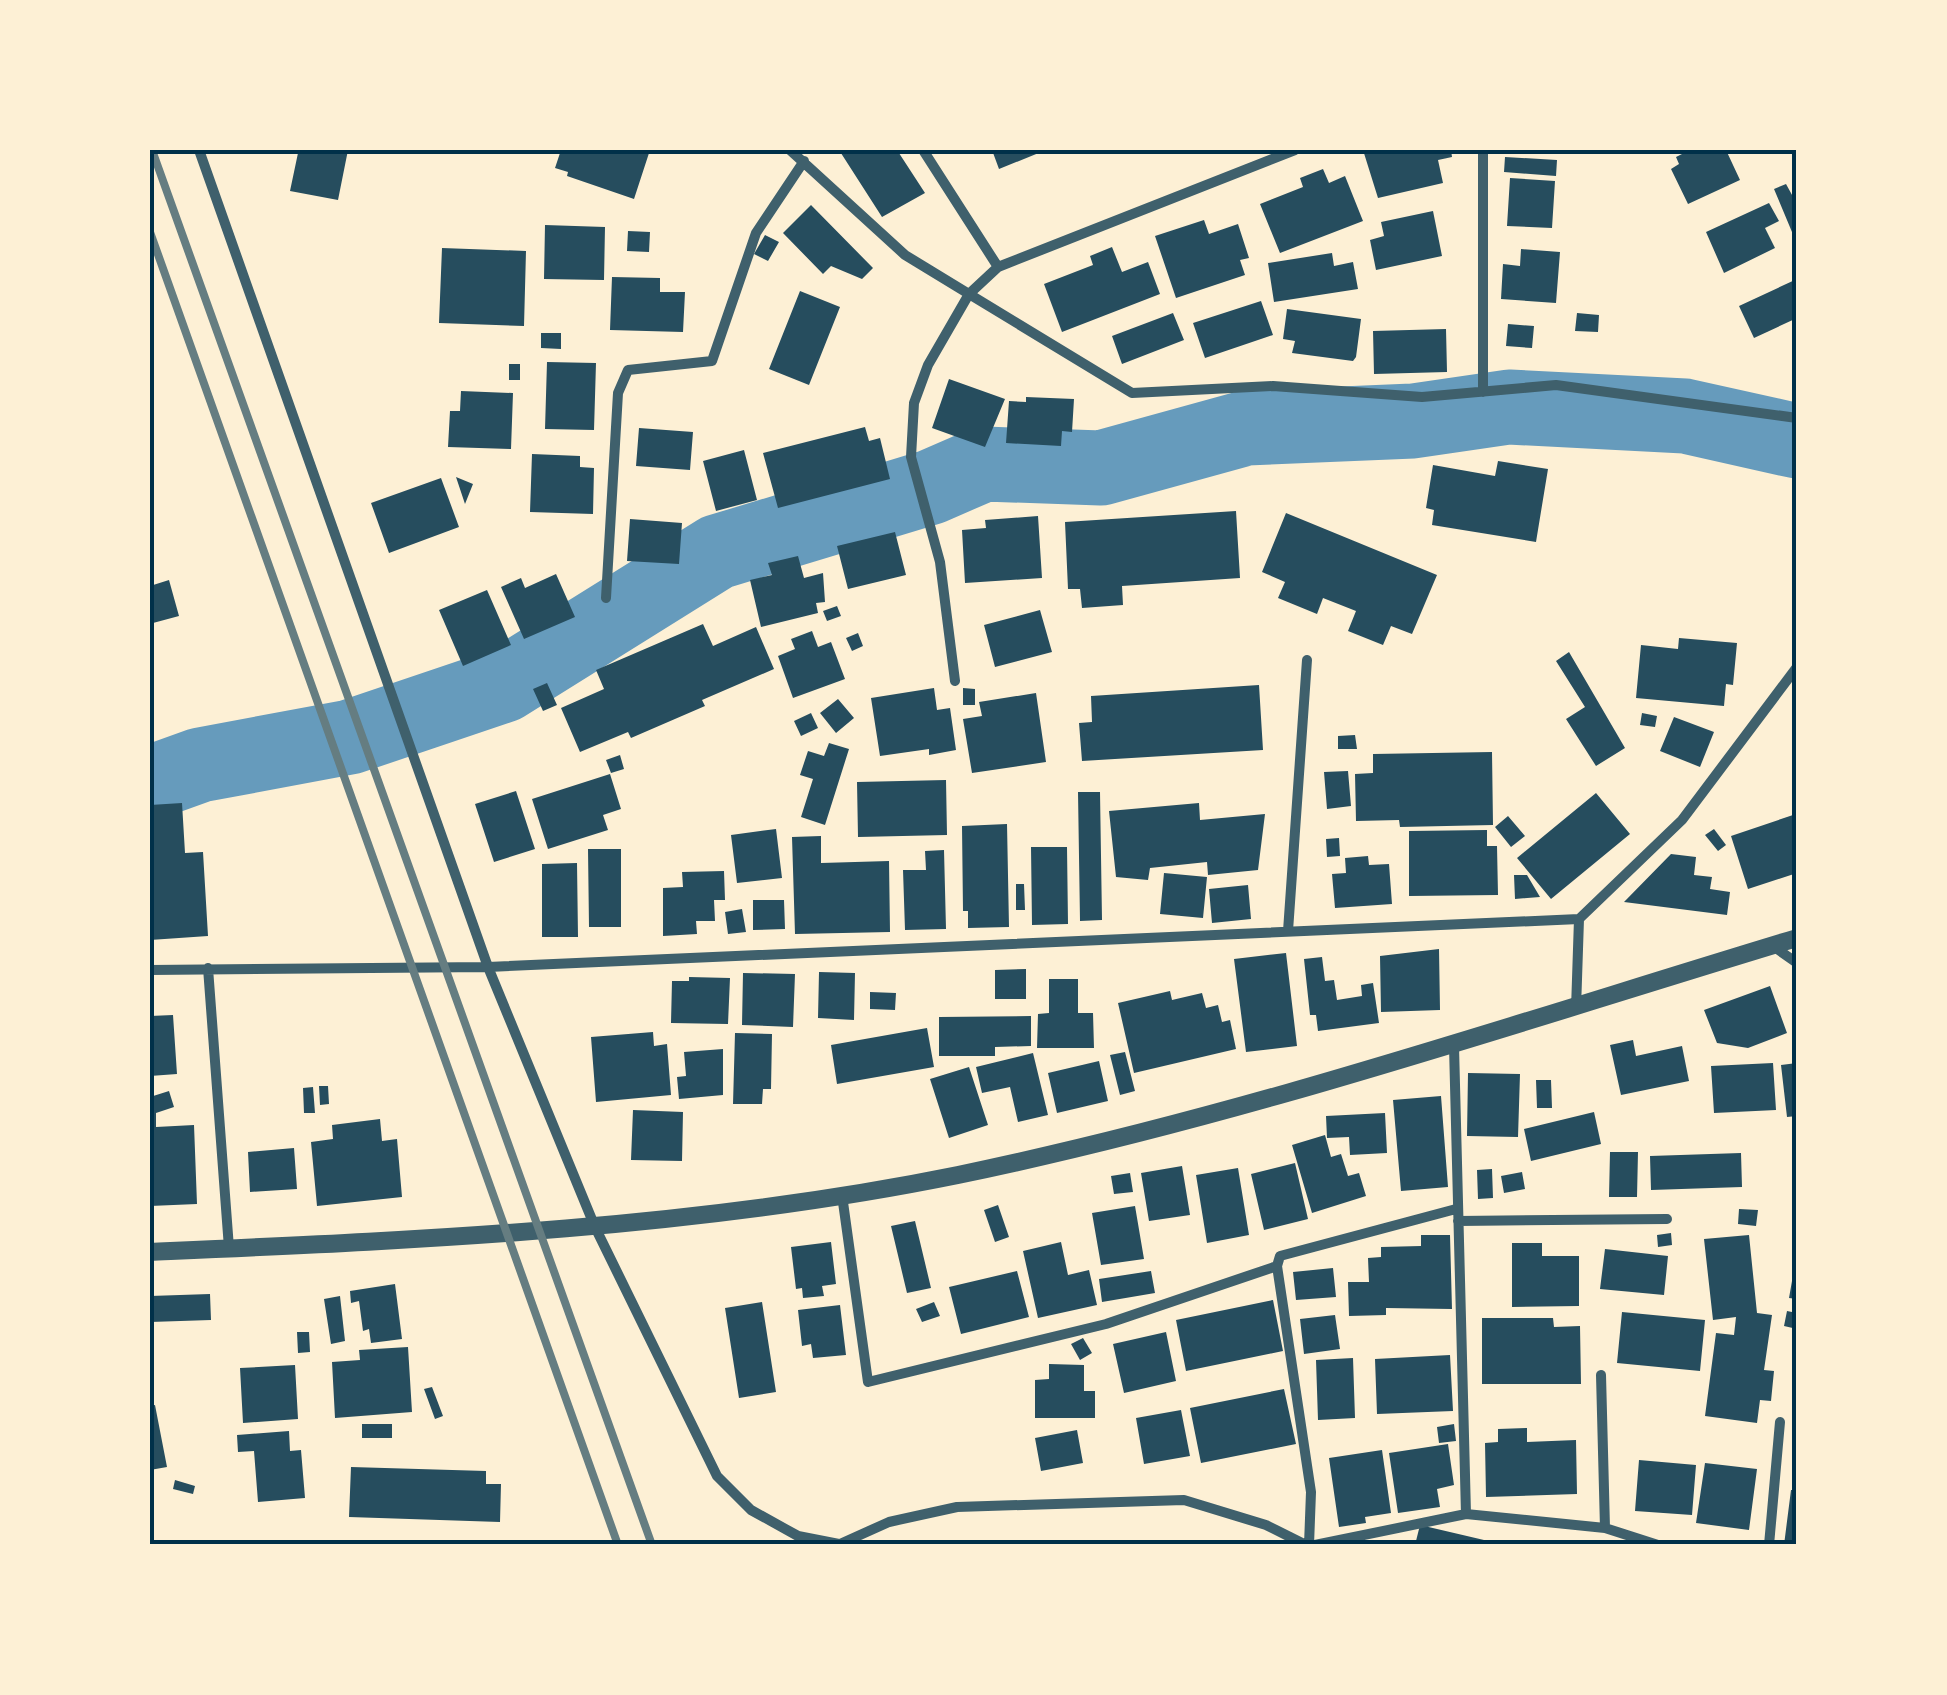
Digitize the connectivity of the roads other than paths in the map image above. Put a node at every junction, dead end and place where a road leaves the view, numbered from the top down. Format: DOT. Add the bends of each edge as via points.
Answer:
graph roads {
  1 [pos="199,150"];
  2 [pos="790,150"];
  3 [pos="923,150"];
  4 [pos="1294,150"];
  5 [pos="1483,150"];
  6 [pos="804,161"];
  7 [pos="998,267"];
  8 [pos="969,294"];
  9 [pos="1483,392"];
  10 [pos="1797,418"];
  11 [pos="606,598"];
  12 [pos="1307,660"];
  13 [pos="1797,667"];
  14 [pos="955,681"];
  15 [pos="1580,918"];
  16 [pos="1288,932"];
  17 [pos="1797,938"];
  18 [pos="1773,945"];
  19 [pos="1797,962"];
  20 [pos="488,966"];
  21 [pos="208,968"];
  22 [pos="150,970"];
  23 [pos="1576,1009"];
  24 [pos="1454,1046"];
  25 [pos="842,1194"];
  26 [pos="1456,1208"];
  27 [pos="1667,1218"];
  28 [pos="1458,1221"];
  29 [pos="595,1227"];
  30 [pos="229,1248"];
  31 [pos="150,1252"];
  32 [pos="1277,1266"];
  33 [pos="1601,1375"];
  34 [pos="1780,1422"];
  35 [pos="1466,1514"];
  36 [pos="1606,1528"];
  37 [pos="842,1545"];
  38 [pos="1310,1545"];
  39 [pos="1658,1545"];
  40 [pos="1770,1545"];
  1 -- 20 [label="street"];
  2 -- 6 [label="street"];
  3 -- 7 [label="street"];
  4 -- 7 [label="street"];
  5 -- 9 [label="street"];
  6 -- 8 [label="street" via="906,255"];
  6 -- 11 [label="street" via="756,233 712,360 628,370 618,393"];
  7 -- 8 [label="street"];
  8 -- 9 [label="street" via="1132,394 1273,386 1422,398"];
  8 -- 14 [label="street" via="914,402 911,457 940,562"];
  9 -- 10 [label="street" via="1556,385"];
  12 -- 16 [label="street"];
  13 -- 15 [label="street" via="1682,820"];
  15 -- 16 [label="street"];
  15 -- 23 [label="street"];
  16 -- 20 [label="street"];
  17 -- 18 [label="street"];
  18 -- 19 [label="street"];
  18 -- 23 [label="street"];
  20 -- 21 [label="street"];
  20 -- 29 [label="street"];
  21 -- 22 [label="street"];
  21 -- 30 [label="street"];
  23 -- 24 [label="street"];
  24 -- 25 [label="street" via="1126,1137"];
  24 -- 26 [label="street"];
  25 -- 29 [label="street"];
  25 -- 32 [label="street" via="868,1382 1106,1324"];
  26 -- 28 [label="street"];
  26 -- 32 [label="street" via="1280,1256"];
  27 -- 28 [label="street"];
  28 -- 35 [label="street"];
  29 -- 30 [label="street"];
  29 -- 37 [label="street" via="716,1476 751,1510 798,1536"];
  30 -- 31 [label="street"];
  32 -- 38 [label="street" via="1311,1492"];
  33 -- 36 [label="street"];
  34 -- 40 [label="street"];
  35 -- 36 [label="street"];
  35 -- 38 [label="street"];
  36 -- 39 [label="street"];
  37 -- 38 [label="street" via="889,1522 957,1507 1184,1500"];
}
